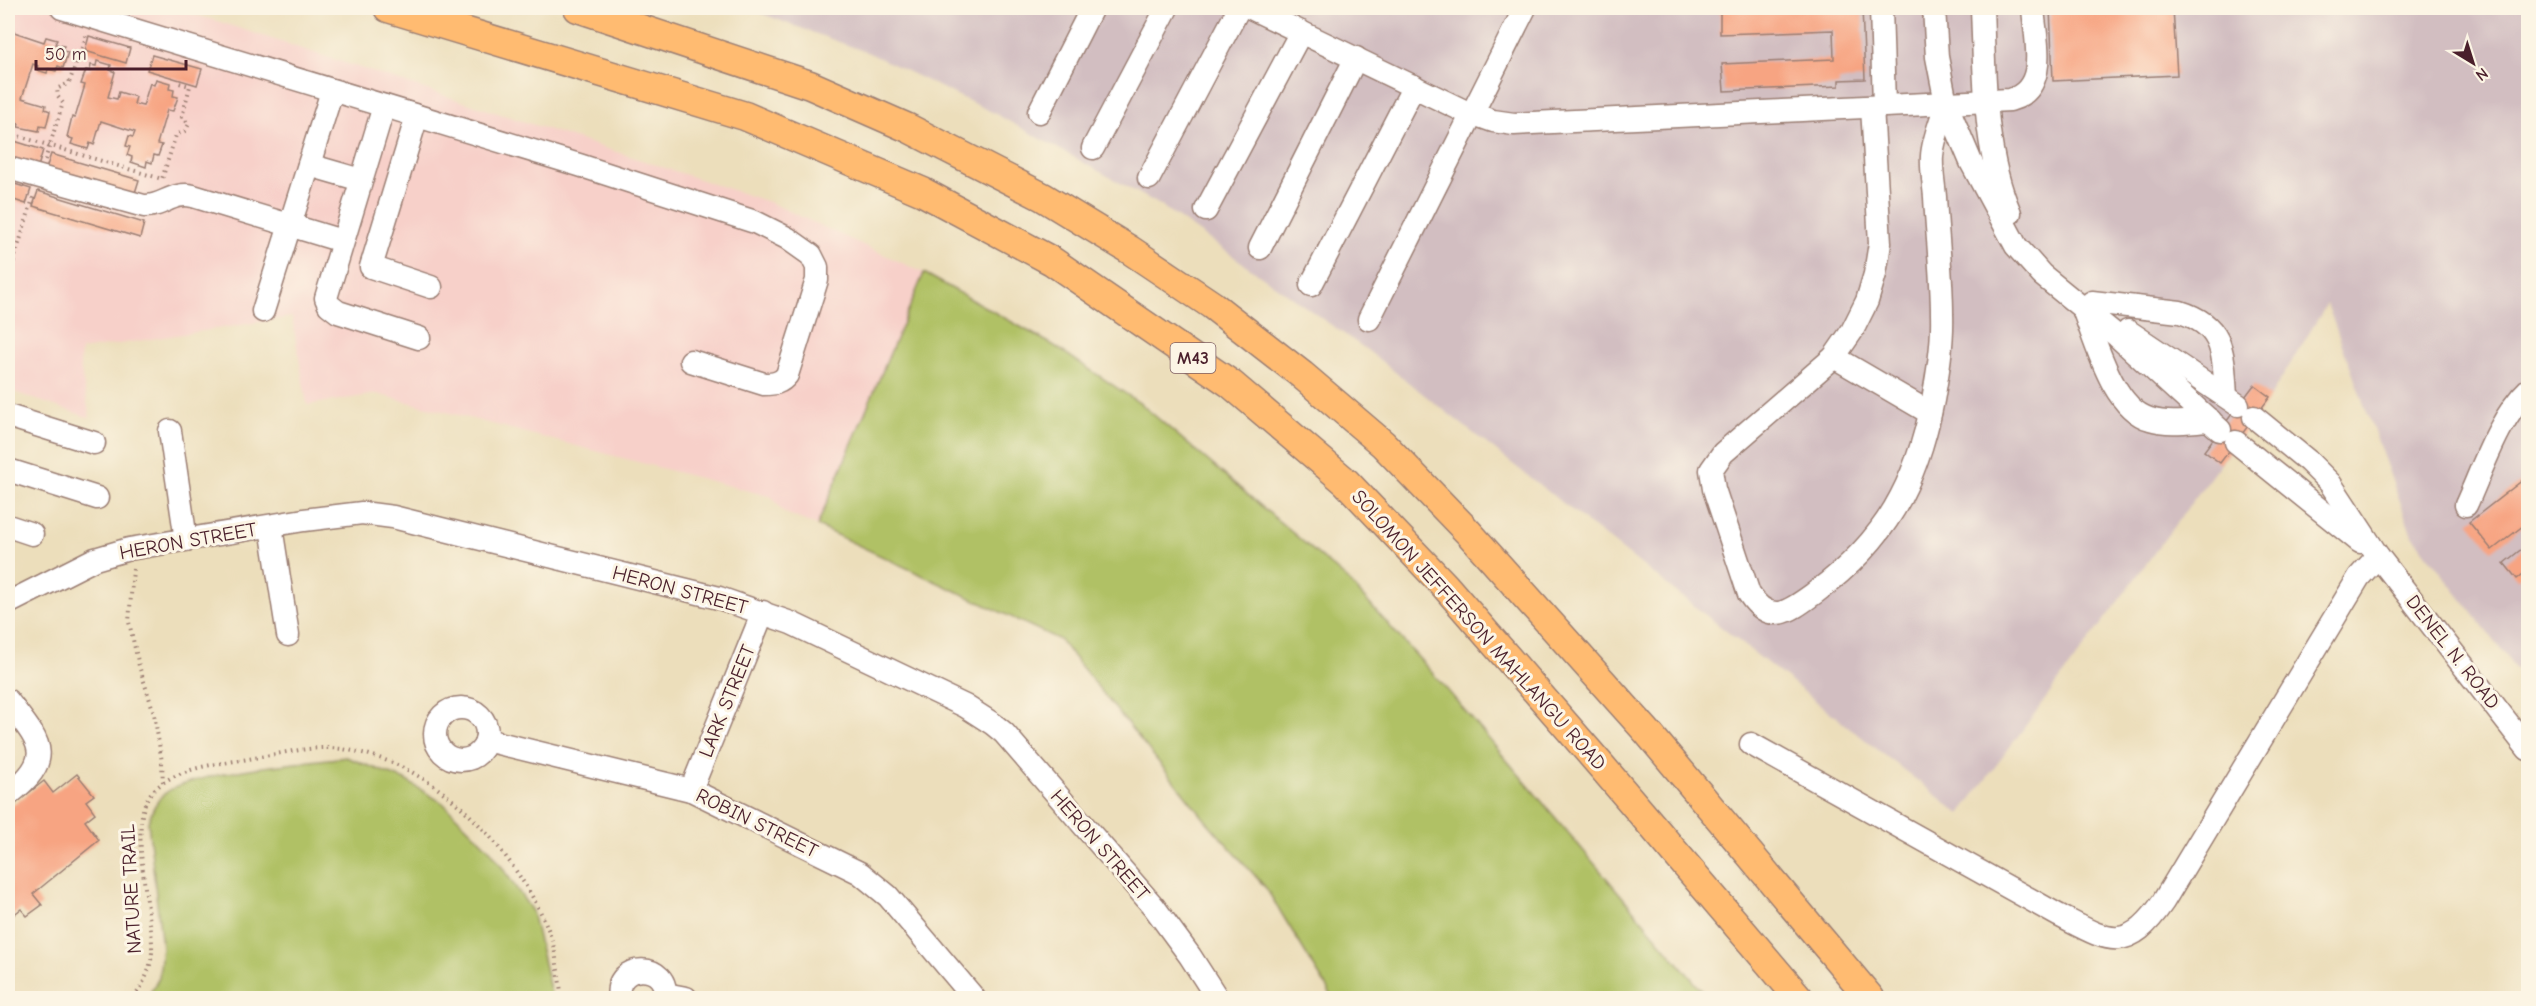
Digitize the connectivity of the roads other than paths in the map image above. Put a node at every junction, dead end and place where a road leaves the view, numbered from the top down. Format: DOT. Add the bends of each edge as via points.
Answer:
graph roads {
  1 [pos="62,8"];
  2 [pos="388,8"];
  3 [pos="578,8"];
  4 [pos="1092,8"];
  5 [pos="1167,8"];
  6 [pos="1239,8"];
  7 [pos="1251,8"];
  8 [pos="1525,8"];
  9 [pos="1881,8"];
  10 [pos="1934,8"];
  11 [pos="1982,8"];
  12 [pos="2033,8"];
  13 [pos="1301,32"];
  14 [pos="1356,58"];
  15 [pos="1414,86"];
  16 [pos="332,91"];
  17 [pos="1986,102"];
  18 [pos="1946,103"];
  19 [pos="384,106"];
  20 [pos="1878,106"];
  21 [pos="1039,112"];
  22 [pos="1473,114"];
  23 [pos="417,116"];
  24 [pos="1093,148"];
  25 [pos="309,165"];
  26 [pos="8,168"];
  27 [pos="1149,178"];
  28 [pos="361,180"];
  29 [pos="1206,210"];
  30 [pos="290,225"];
  31 [pos="1260,248"];
  32 [pos="339,249"];
  33 [pos="371,267"];
  34 [pos="1311,285"];
  35 [pos="431,287"];
  36 [pos="2087,305"];
  37 [pos="263,310"];
  38 [pos="1369,319"];
  39 [pos="419,338"];
  40 [pos="1834,357"];
  41 [pos="691,361"];
  42 [pos="2529,390"];
  43 [pos="2240,406"];
  44 [pos="1930,413"];
  45 [pos="8,416"];
  46 [pos="2222,430"];
  47 [pos="170,431"];
  48 [pos="94,443"];
  49 [pos="8,470"];
  50 [pos="97,498"];
  51 [pos="2466,505"];
  52 [pos="8,526"];
  53 [pos="271,526"];
  54 [pos="32,534"];
  55 [pos="186,540"];
  56 [pos="2378,556"];
  57 [pos="8,603"];
  58 [pos="763,612"];
  59 [pos="288,635"];
  60 [pos="8,701"];
  61 [pos="486,740"];
  62 [pos="1751,744"];
  63 [pos="2529,749"];
  64 [pos="692,790"];
  65 [pos="8,795"];
  66 [pos="672,997"];
  67 [pos="619,999"];
  68 [pos="974,999"];
  69 [pos="1217,999"];
  70 [pos="1799,999"];
  71 [pos="1870,999"];
  1 -- 16 [label="street"];
  2 -- 70 [label="main road, SOLOMON JEFFERSON MAHLANGU ROAD / M43" via="746,116 923,192 1052,261 1231,384 1346,482 1445,586"];
  3 -- 71 [label="main road, M43" via="810,85 908,128 1043,197 1221,312 1383,444 1469,533 1649,734"];
  4 -- 21 [label="street"];
  5 -- 24 [label="street"];
  6 -- 27 [label="street"];
  7 -- 13 [label="street"];
  8 -- 22 [label="street"];
  9 -- 20 [label="street"];
  10 -- 18 [label="street" via="1937,57"];
  11 -- 17 [label="street"];
  12 -- 17 [label="street" via="2035,82 2020,98"];
  13 -- 14 [label="street"];
  13 -- 29 [label="street"];
  14 -- 15 [label="street"];
  14 -- 31 [label="street"];
  15 -- 22 [label="street"];
  15 -- 34 [label="street"];
  16 -- 19 [label="street"];
  16 -- 25 [label="street"];
  17 -- 18 [label="street"];
  17 -- 36 [label="street" via="2001,189 2020,233"];
  18 -- 20 [label="street"];
  18 -- 36 [label="street" via="1971,162 2016,246 2042,276"];
  18 -- 44 [label="street" via="1932,156 1942,314 1940,363"];
  19 -- 23 [label="street"];
  19 -- 28 [label="street"];
  20 -- 22 [label="street" via="1514,124"];
  20 -- 40 [label="street" via="1880,243 1875,274 1867,301"];
  22 -- 38 [label="street"];
  23 -- 33 [label="street"];
  23 -- 41 [label="street" via="755,222 811,255 817,267 816,280 783,380 764,384"];
  25 -- 28 [label="street"];
  25 -- 30 [label="street"];
  26 -- 30 [label="street" via="144,206 187,194"];
  28 -- 32 [label="street"];
  30 -- 32 [label="street"];
  30 -- 37 [label="street"];
  32 -- 33 [label="street"];
  32 -- 39 [label="street" via="326,298 329,305 338,312"];
  33 -- 35 [label="street"];
  36 -- 43 [label="street, DENEL N. ROAD"];
  36 -- 43 [label="street" via="2193,316 2221,345"];
  36 -- 46 [label="street, DENEL N. ROAD"];
  36 -- 46 [label="street" via="2109,375 2133,410 2151,420"];
  40 -- 44 [label="street"];
  40 -- 44 [label="street" via="1723,453 1711,470 1749,594 1759,608 1776,614 1791,610 1844,569 1875,538 1901,500 1920,456"];
  42 -- 51 [label="street" via="2504,425"];
  43 -- 56 [label="street, DENEL N. ROAD" via="2330,483"];
  45 -- 48 [label="street"];
  46 -- 56 [label="street, DENEL N. ROAD"];
  47 -- 55 [label="street"];
  49 -- 50 [label="street"];
  52 -- 54 [label="street"];
  53 -- 55 [label="street, HERON STREET"];
  53 -- 58 [label="street, HERON STREET" via="362,513 385,515"];
  53 -- 59 [label="street"];
  55 -- 57 [label="street, HERON STREET" via="95,559"];
  56 -- 62 [label="street" via="2359,577 2163,902 2138,930 2122,938 2106,939 2058,915"];
  56 -- 63 [label="street, DENEL N. ROAD"];
  58 -- 64 [label="street, LARK STREET"];
  58 -- 69 [label="street, HERON STREET" via="965,706 1005,733 1154,907"];
  60 -- 65 [label="street" via="39,751 34,773"];
  61 -- 64 [label="street, ROBIN STREET"];
  64 -- 68 [label="street, ROBIN STREET" via="875,884"];
  66 -- 67 [label="street" via="659,977 643,970 626,975"];
}
